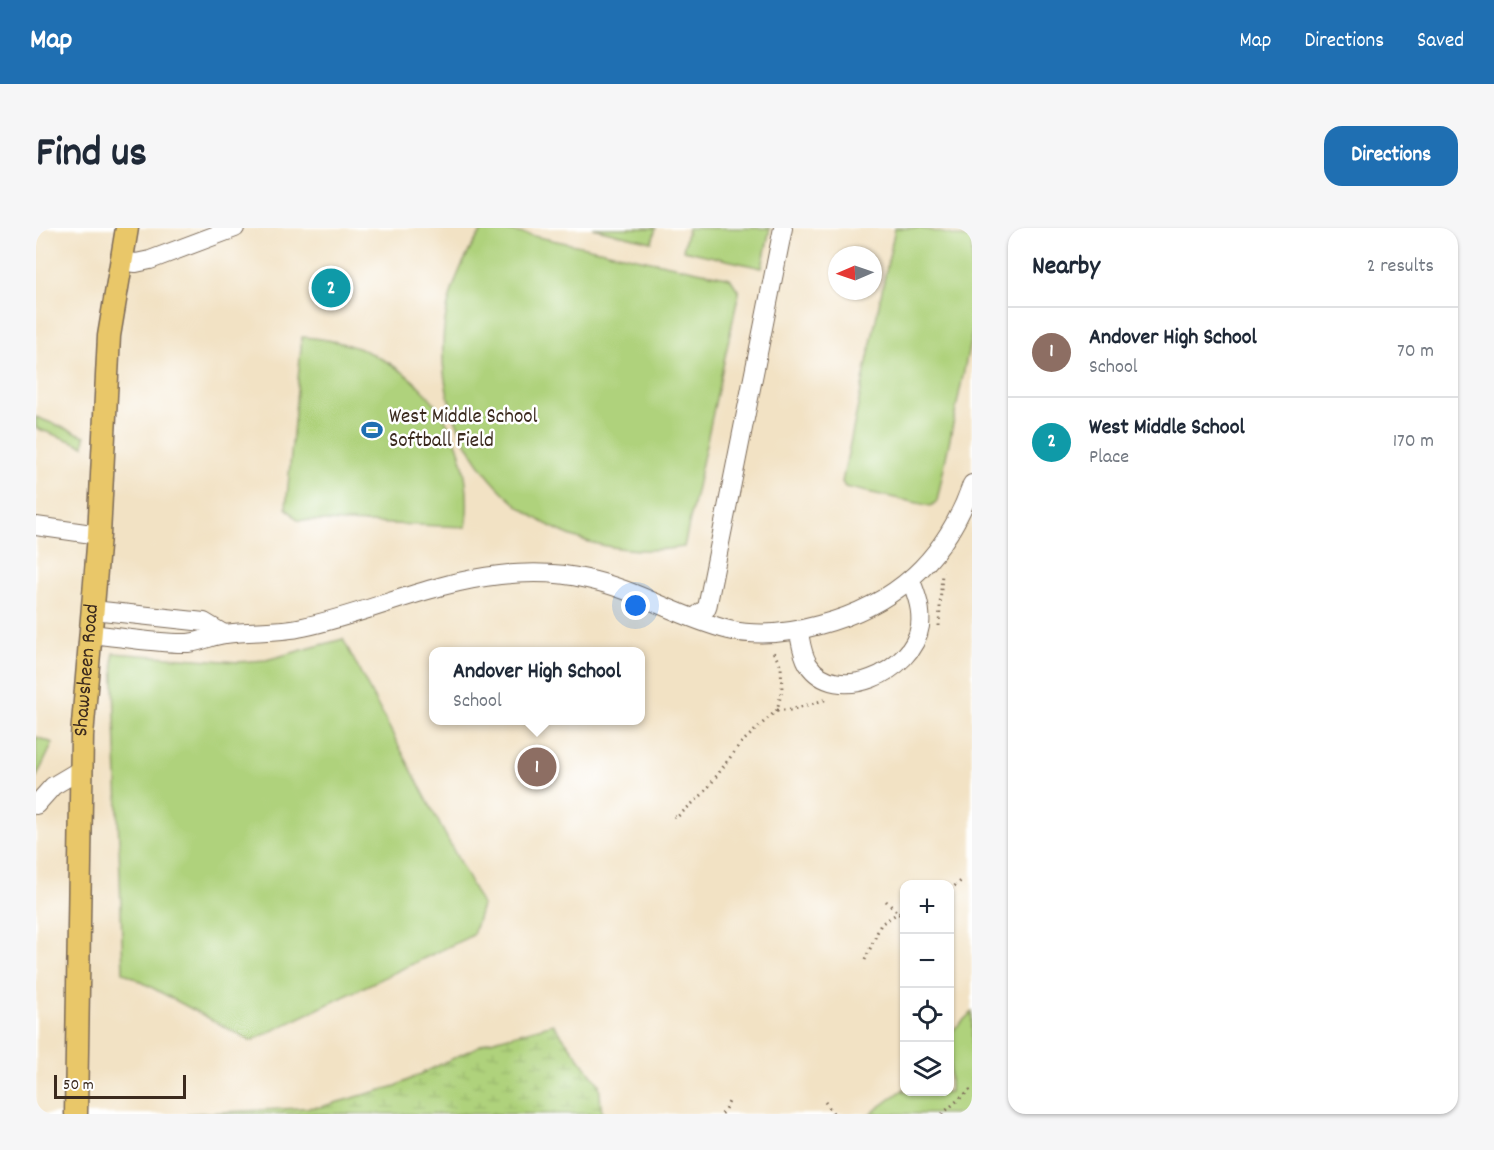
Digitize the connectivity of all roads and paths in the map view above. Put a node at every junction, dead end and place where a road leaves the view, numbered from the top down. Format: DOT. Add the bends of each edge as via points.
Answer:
graph roads {
  1 [pos="127,228"];
  2 [pos="235,228"];
  3 [pos="783,228"];
  4 [pos="121,261"];
  5 [pos="972,484"];
  6 [pos="36,526"];
  7 [pos="99,535"];
  8 [pos="911,581"];
  9 [pos="93,610"];
  10 [pos="695,617"];
  11 [pos="754,633"];
  12 [pos="799,633"];
  13 [pos="91,634"];
  14 [pos="224,634"];
  15 [pos="80,770"];
  16 [pos="36,805"];
  17 [pos="674,816"];
  18 [pos="962,880"];
  19 [pos="954,887"];
  20 [pos="886,901"];
  21 [pos="899,911"];
  22 [pos="864,960"];
  23 [pos="972,1088"];
  24 [pos="729,1102"];
  25 [pos="825,1102"];
  26 [pos="76,1114"];
  27 [pos="722,1114"];
  28 [pos="834,1114"];
  29 [pos="942,1114"];
  1 -- 4 [label="main road, Shawsheen Road"];
  2 -- 4 [label="street" via="150,260"];
  3 -- 10 [label="street" via="707,608"];
  4 -- 7 [label="main road, Shawsheen Road" via="109,336"];
  5 -- 8 [label="street" via="962,513 934,556"];
  6 -- 7 [label="street"];
  7 -- 9 [label="main road, Shawsheen Road"];
  8 -- 12 [label="street" via="877,605"];
  8 -- 12 [label="street" via="921,613 920,628 908,655 887,673 866,680 825,678 809,666"];
  9 -- 13 [label="main road, Shawsheen Road"];
  9 -- 14 [label="street" via="204,622"];
  10 -- 11 [label="street" via="726,629"];
  10 -- 14 [label="street" via="588,579 552,573 517,574 454,583 301,628"];
  11 -- 12 [label="street"];
  11 -- 17 [label="path" via="753,650 772,650 781,666 782,690 777,710 740,744 705,792"];
  13 -- 14 [label="street" via="188,643"];
  13 -- 15 [label="main road, Shawsheen Road"];
  15 -- 16 [label="street" via="53,786"];
  15 -- 26 [label="main road, Shawsheen Road"];
  18 -- 19 [label="path"];
  20 -- 21 [label="path"];
  21 -- 22 [label="path" via="881,924"];
  23 -- 29 [label="path"];
  24 -- 27 [label="path"];
  25 -- 28 [label="path"];
}
